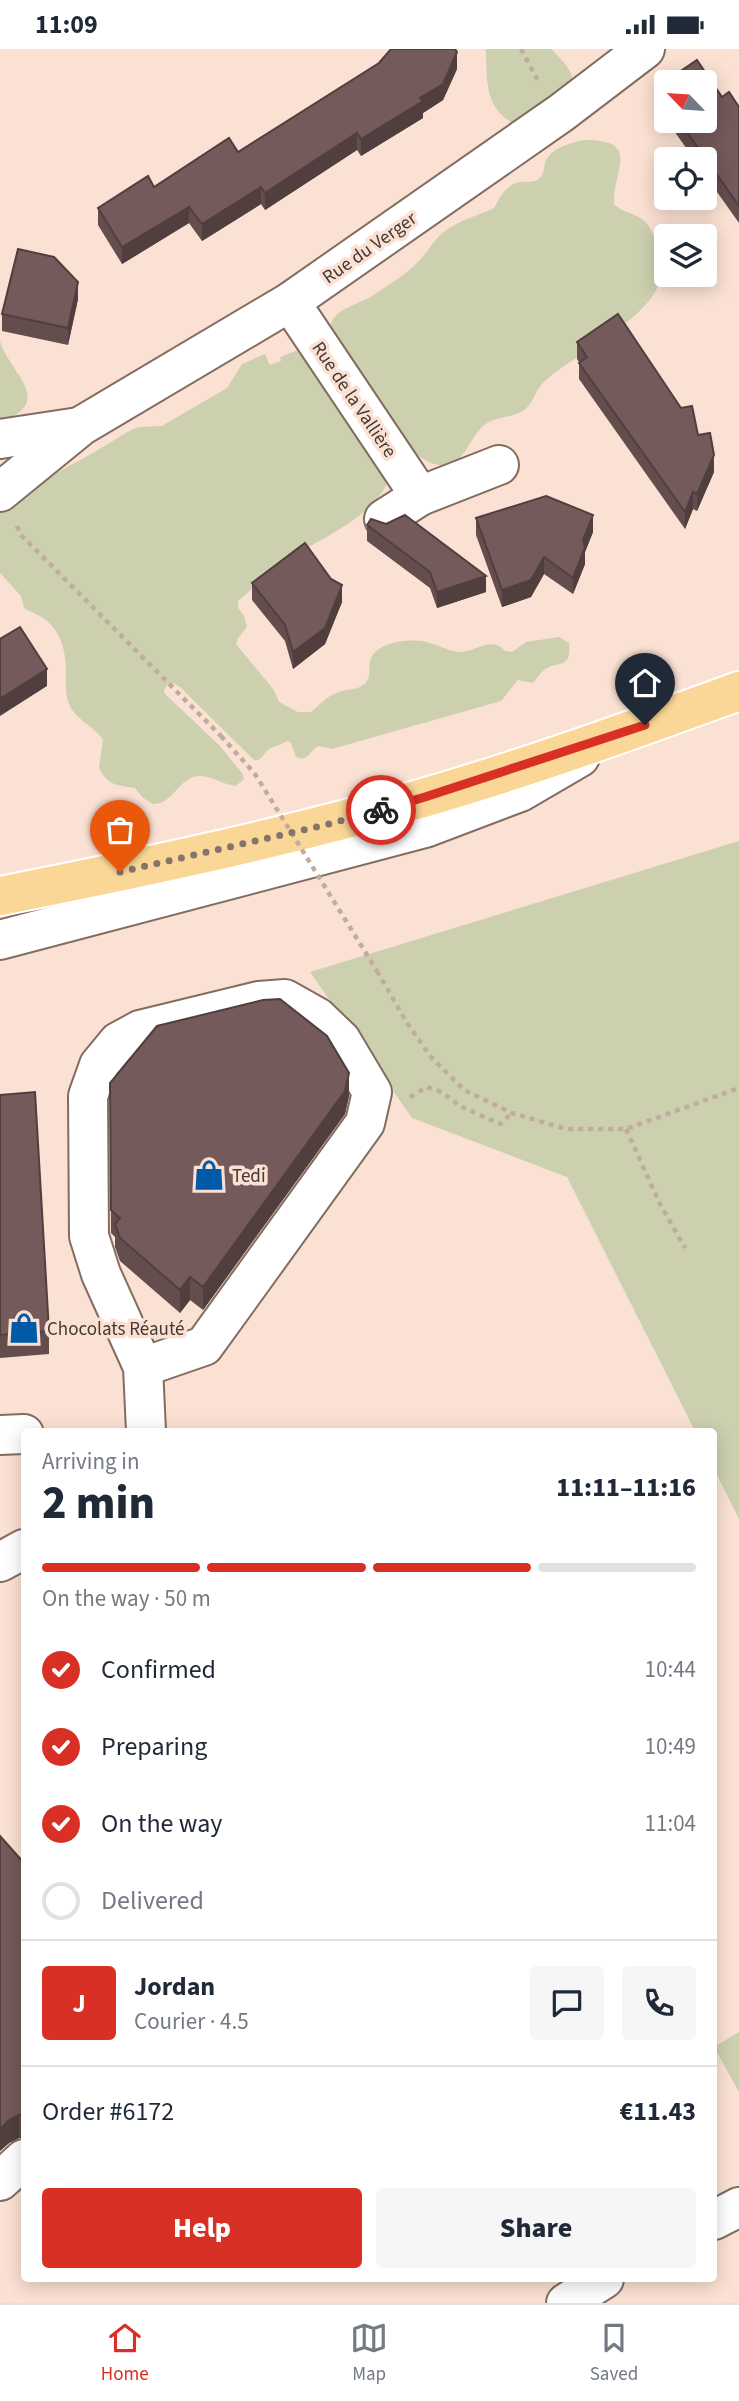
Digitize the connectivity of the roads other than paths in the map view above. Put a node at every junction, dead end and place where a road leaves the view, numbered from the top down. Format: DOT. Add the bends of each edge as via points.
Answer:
graph roads {
  1 [pos="645,49"];
  2 [pos="290,302"];
  3 [pos="81,426"];
  4 [pos="0,439"];
  5 [pos="499,465"];
  6 [pos="1,492"];
  7 [pos="420,496"];
  8 [pos="384,519"];
  9 [pos="739,691"];
  10 [pos="621,734"];
  11 [pos="0,896"];
  12 [pos="0,940"];
  13 [pos="143,1367"];
  14 [pos="146,1428"];
  15 [pos="21,1434"];
  16 [pos="0,1435"];
  17 [pos="21,1551"];
  18 [pos="0,1562"];
  19 [pos="21,2162"];
  20 [pos="0,2181"];
  21 [pos="739,2207"];
  22 [pos="717,2218"];
  23 [pos="599,2282"];
  24 [pos="566,2303"];
  1 -- 2 [label="street, Rue du Verger"];
  2 -- 3 [label="street, Rue du Verger"];
  2 -- 7 [label="street, Rue de la Vallière"];
  3 -- 4 [label="street, Rue du Verger"];
  3 -- 6 [label="street, Rue du Verger"];
  5 -- 7 [label="street"];
  7 -- 8 [label="street"];
  9 -- 10 [label="main road"];
  10 -- 11 [label="main road" via="325,825"];
  10 -- 12 [label="street" via="520,792 425,828"];
  13 -- 13 [label="street" via="204,1346 365,1123 372,1092 358,1066 341,1040 317,1017 285,999 259,1000 140,1030 118,1042 99,1065 89,1096 89,1236"];
  13 -- 14 [label="street"];
  15 -- 16 [label="street"];
  17 -- 18 [label="street"];
  19 -- 20 [label="street"];
  21 -- 22 [label="street"];
  23 -- 24 [label="street"];
}
